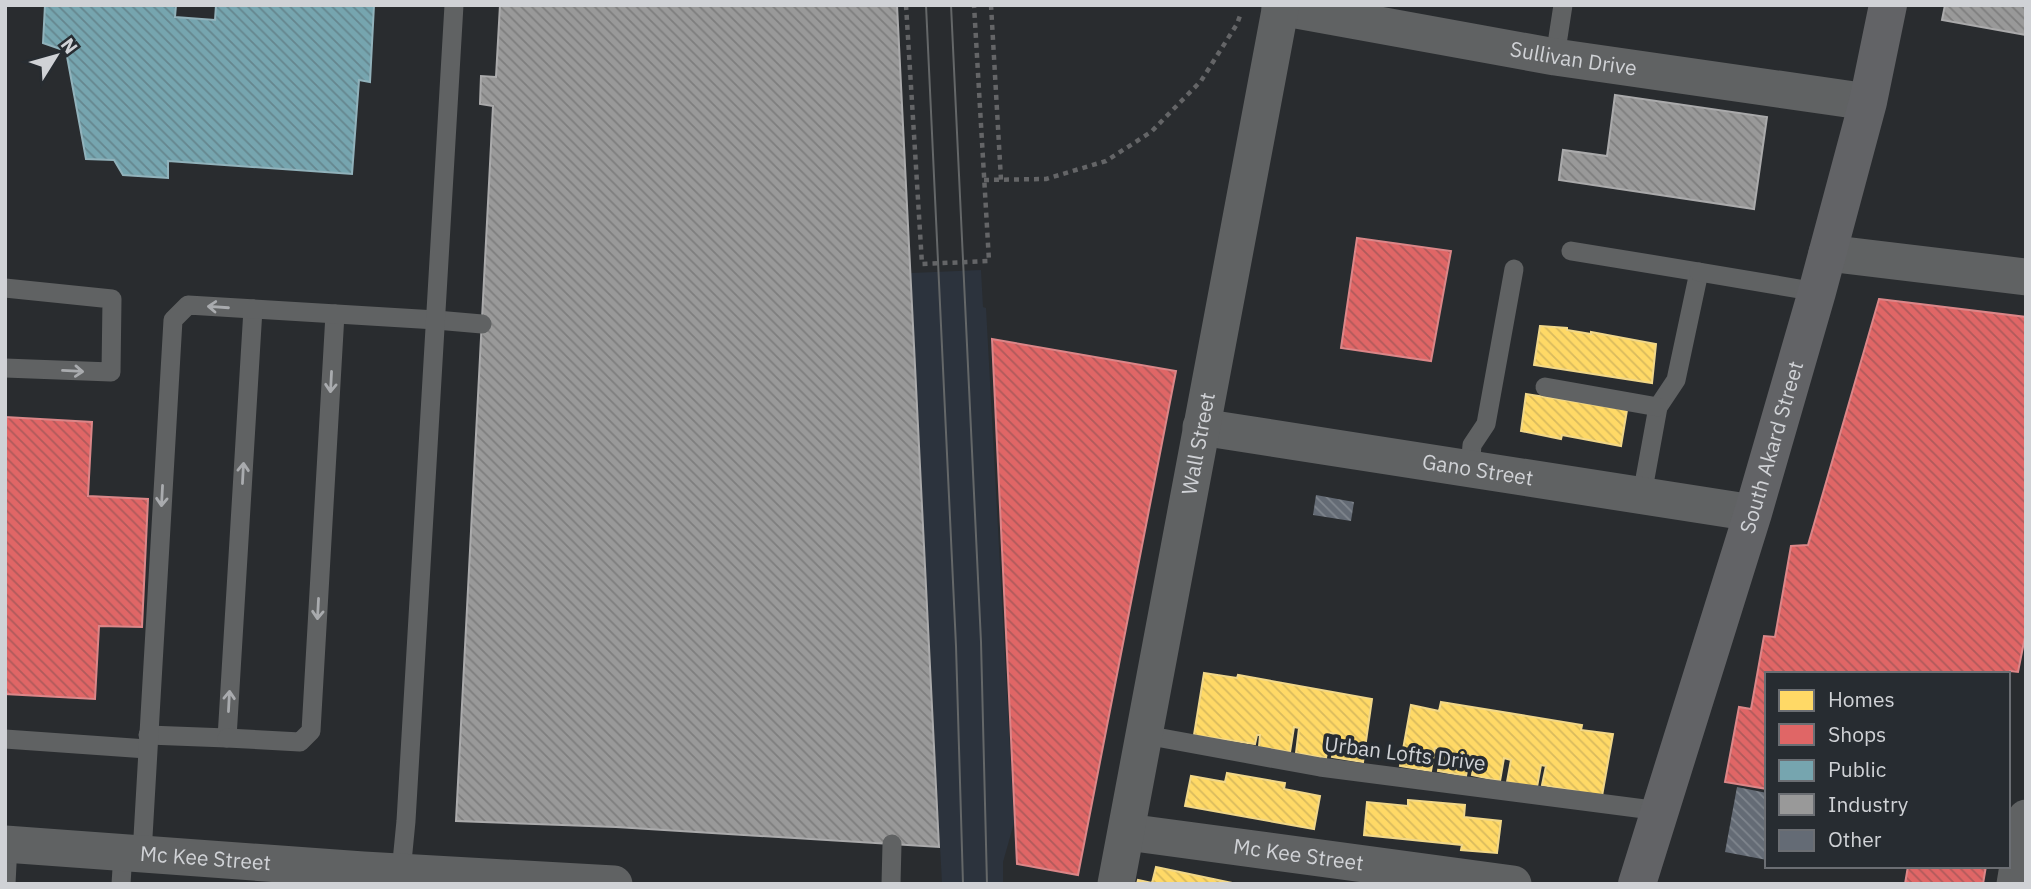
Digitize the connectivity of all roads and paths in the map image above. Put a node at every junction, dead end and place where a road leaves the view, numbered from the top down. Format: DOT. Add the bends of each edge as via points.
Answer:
graph roads {
  1 [pos="454,5"];
  2 [pos="906,5"];
  3 [pos="974,5"];
  4 [pos="991,5"];
  5 [pos="1244,5"];
  6 [pos="1563,5"];
  7 [pos="1888,5"];
  8 [pos="1280,6"];
  9 [pos="1555,57"];
  10 [pos="1868,102"];
  11 [pos="984,180"];
  12 [pos="1001,180"];
  13 [pos="1572,251"];
  14 [pos="1827,253"];
  15 [pos="1514,270"];
  16 [pos="1699,272"];
  17 [pos="2026,277"];
  18 [pos="5,288"];
  19 [pos="1817,292"];
  20 [pos="253,309"];
  21 [pos="335,314"];
  22 [pos="436,320"];
  23 [pos="481,324"];
  24 [pos="5,368"];
  25 [pos="1545,387"];
  26 [pos="1658,407"];
  27 [pos="1201,427"];
  28 [pos="1470,469"];
  29 [pos="1642,495"];
  30 [pos="1753,513"];
  31 [pos="1145,735"];
  32 [pos="227,738"];
  33 [pos="5,739"];
  34 [pos="147,742"];
  35 [pos="1660,811"];
  36 [pos="2026,818"];
  37 [pos="1127,832"];
  38 [pos="7,844"];
  39 [pos="891,844"];
  40 [pos="129,863"];
  41 [pos="400,878"];
  42 [pos="6,884"];
  43 [pos="614,884"];
  44 [pos="891,884"];
  45 [pos="1116,884"];
  46 [pos="1513,884"];
  47 [pos="1637,884"];
  48 [pos="2015,884"];
  1 -- 22 [label="lane"];
  2 -- 11 [label="path" via="922,264 989,261"];
  3 -- 11 [label="path"];
  4 -- 12 [label="path"];
  5 -- 12 [label="path" via="1201,81 1151,132 1106,161 1046,179"];
  6 -- 9 [label="lane"];
  7 -- 10 [label="main road, South Akard Street"];
  8 -- 9 [label="street, Sullivan Drive"];
  8 -- 27 [label="street, Wall Street"];
  9 -- 10 [label="street, Sullivan Drive"];
  10 -- 14 [label="main road, South Akard Street"];
  11 -- 12 [label="path"];
  13 -- 16 [label="lane"];
  14 -- 17 [label="street"];
  14 -- 19 [label="main road, South Akard Street"];
  15 -- 28 [label="lane" via="1486,424 1472,445"];
  16 -- 19 [label="lane"];
  16 -- 26 [label="lane" via="1676,380"];
  24 -- 18 [label="lane, one-way" via="111,372 112,299"];
  19 -- 30 [label="main road, South Akard Street"];
  20 -- 21 [label="lane"];
  32 -- 20 [label="lane, one-way"];
  20 -- 34 [label="lane, one-way" via="188,305 173,320"];
  21 -- 22 [label="lane"];
  21 -- 32 [label="lane, one-way" via="311,731 300,742"];
  22 -- 23 [label="lane"];
  22 -- 41 [label="lane"];
  25 -- 26 [label="lane"];
  26 -- 29 [label="lane"];
  27 -- 28 [label="street, Gano Street"];
  27 -- 31 [label="street, Wall Street"];
  28 -- 29 [label="street, Gano Street"];
  29 -- 30 [label="street, Gano Street"];
  30 -- 35 [label="main road, South Akard Street"];
  31 -- 35 [label="lane, Urban Lofts Drive" via="1320,766"];
  31 -- 37 [label="street, Wall Street"];
  32 -- 34 [label="lane"];
  33 -- 34 [label="lane"];
  34 -- 40 [label="lane"];
  35 -- 47 [label="main road, South Akard Street"];
  36 -- 48 [label="street"];
  37 -- 45 [label="street, Wall Street"];
  37 -- 46 [label="street, Mc Kee Street"];
  38 -- 40 [label="street, Mc Kee Street"];
  38 -- 42 [label="lane"];
  39 -- 44 [label="lane"];
  40 -- 41 [label="street, Mc Kee Street"];
  41 -- 43 [label="street, Mc Kee Street"];
}
